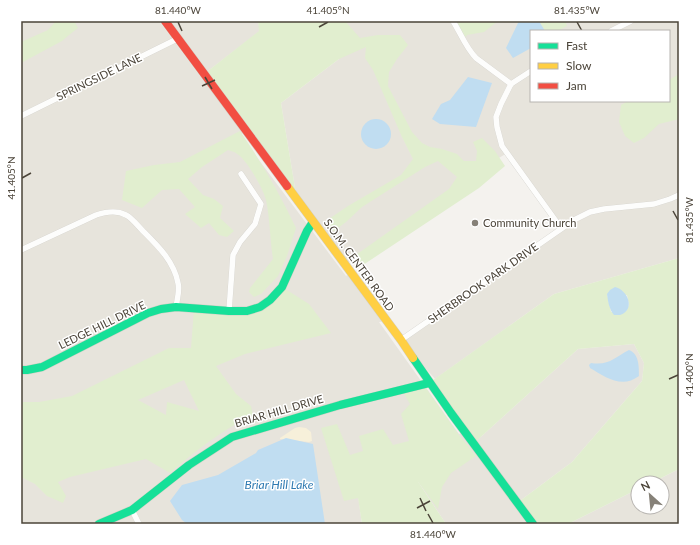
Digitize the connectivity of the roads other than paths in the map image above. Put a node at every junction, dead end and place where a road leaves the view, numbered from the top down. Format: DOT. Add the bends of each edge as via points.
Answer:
graph roads {
  1 [pos="165,21"];
  2 [pos="454,21"];
  3 [pos="631,21"];
  4 [pos="613,30"];
  5 [pos="177,38"];
  6 [pos="530,72"];
  7 [pos="511,84"];
  8 [pos="21,116"];
  9 [pos="241,174"];
  10 [pos="679,195"];
  11 [pos="313,222"];
  12 [pos="561,228"];
  13 [pos="21,250"];
  14 [pos="176,307"];
  15 [pos="229,311"];
  16 [pos="401,340"];
  17 [pos="21,370"];
  18 [pos="429,383"];
  19 [pos="132,510"];
  20 [pos="99,524"];
  21 [pos="139,524"];
  22 [pos="533,524"];
  1 -- 5 [label="street, S.O.M. CENTER ROAD"];
  2 -- 7 [label="street" via="472,54"];
  3 -- 4 [label="street"];
  5 -- 8 [label="street, SPRINGSIDE LANE"];
  5 -- 11 [label="street, S.O.M. CENTER ROAD"];
  6 -- 7 [label="street"];
  7 -- 12 [label="street" via="496,117 502,146"];
  9 -- 15 [label="street" via="261,204 255,224 233,255"];
  10 -- 12 [label="street, SHERBROOK PARK DRIVE" via="654,204 590,212"];
  11 -- 15 [label="street, LEDGE HILL DRIVE" via="277,293 260,307 247,312"];
  11 -- 16 [label="street, S.O.M. CENTER ROAD"];
  12 -- 16 [label="street, SHERBROOK PARK DRIVE"];
  13 -- 14 [label="street" via="96,215 107,212 125,214 158,246 174,269 178,284"];
  14 -- 15 [label="street, LEDGE HILL DRIVE"];
  14 -- 17 [label="street, LEDGE HILL DRIVE" via="148,313 42,367"];
  16 -- 18 [label="street, S.O.M. CENTER ROAD"];
  18 -- 19 [label="street, BRIAR HILL DRIVE" via="232,436 189,465"];
  18 -- 22 [label="street, S.O.M. CENTER ROAD"];
  19 -- 20 [label="street, BRIAR HILL DRIVE"];
  19 -- 21 [label="street"];
}
